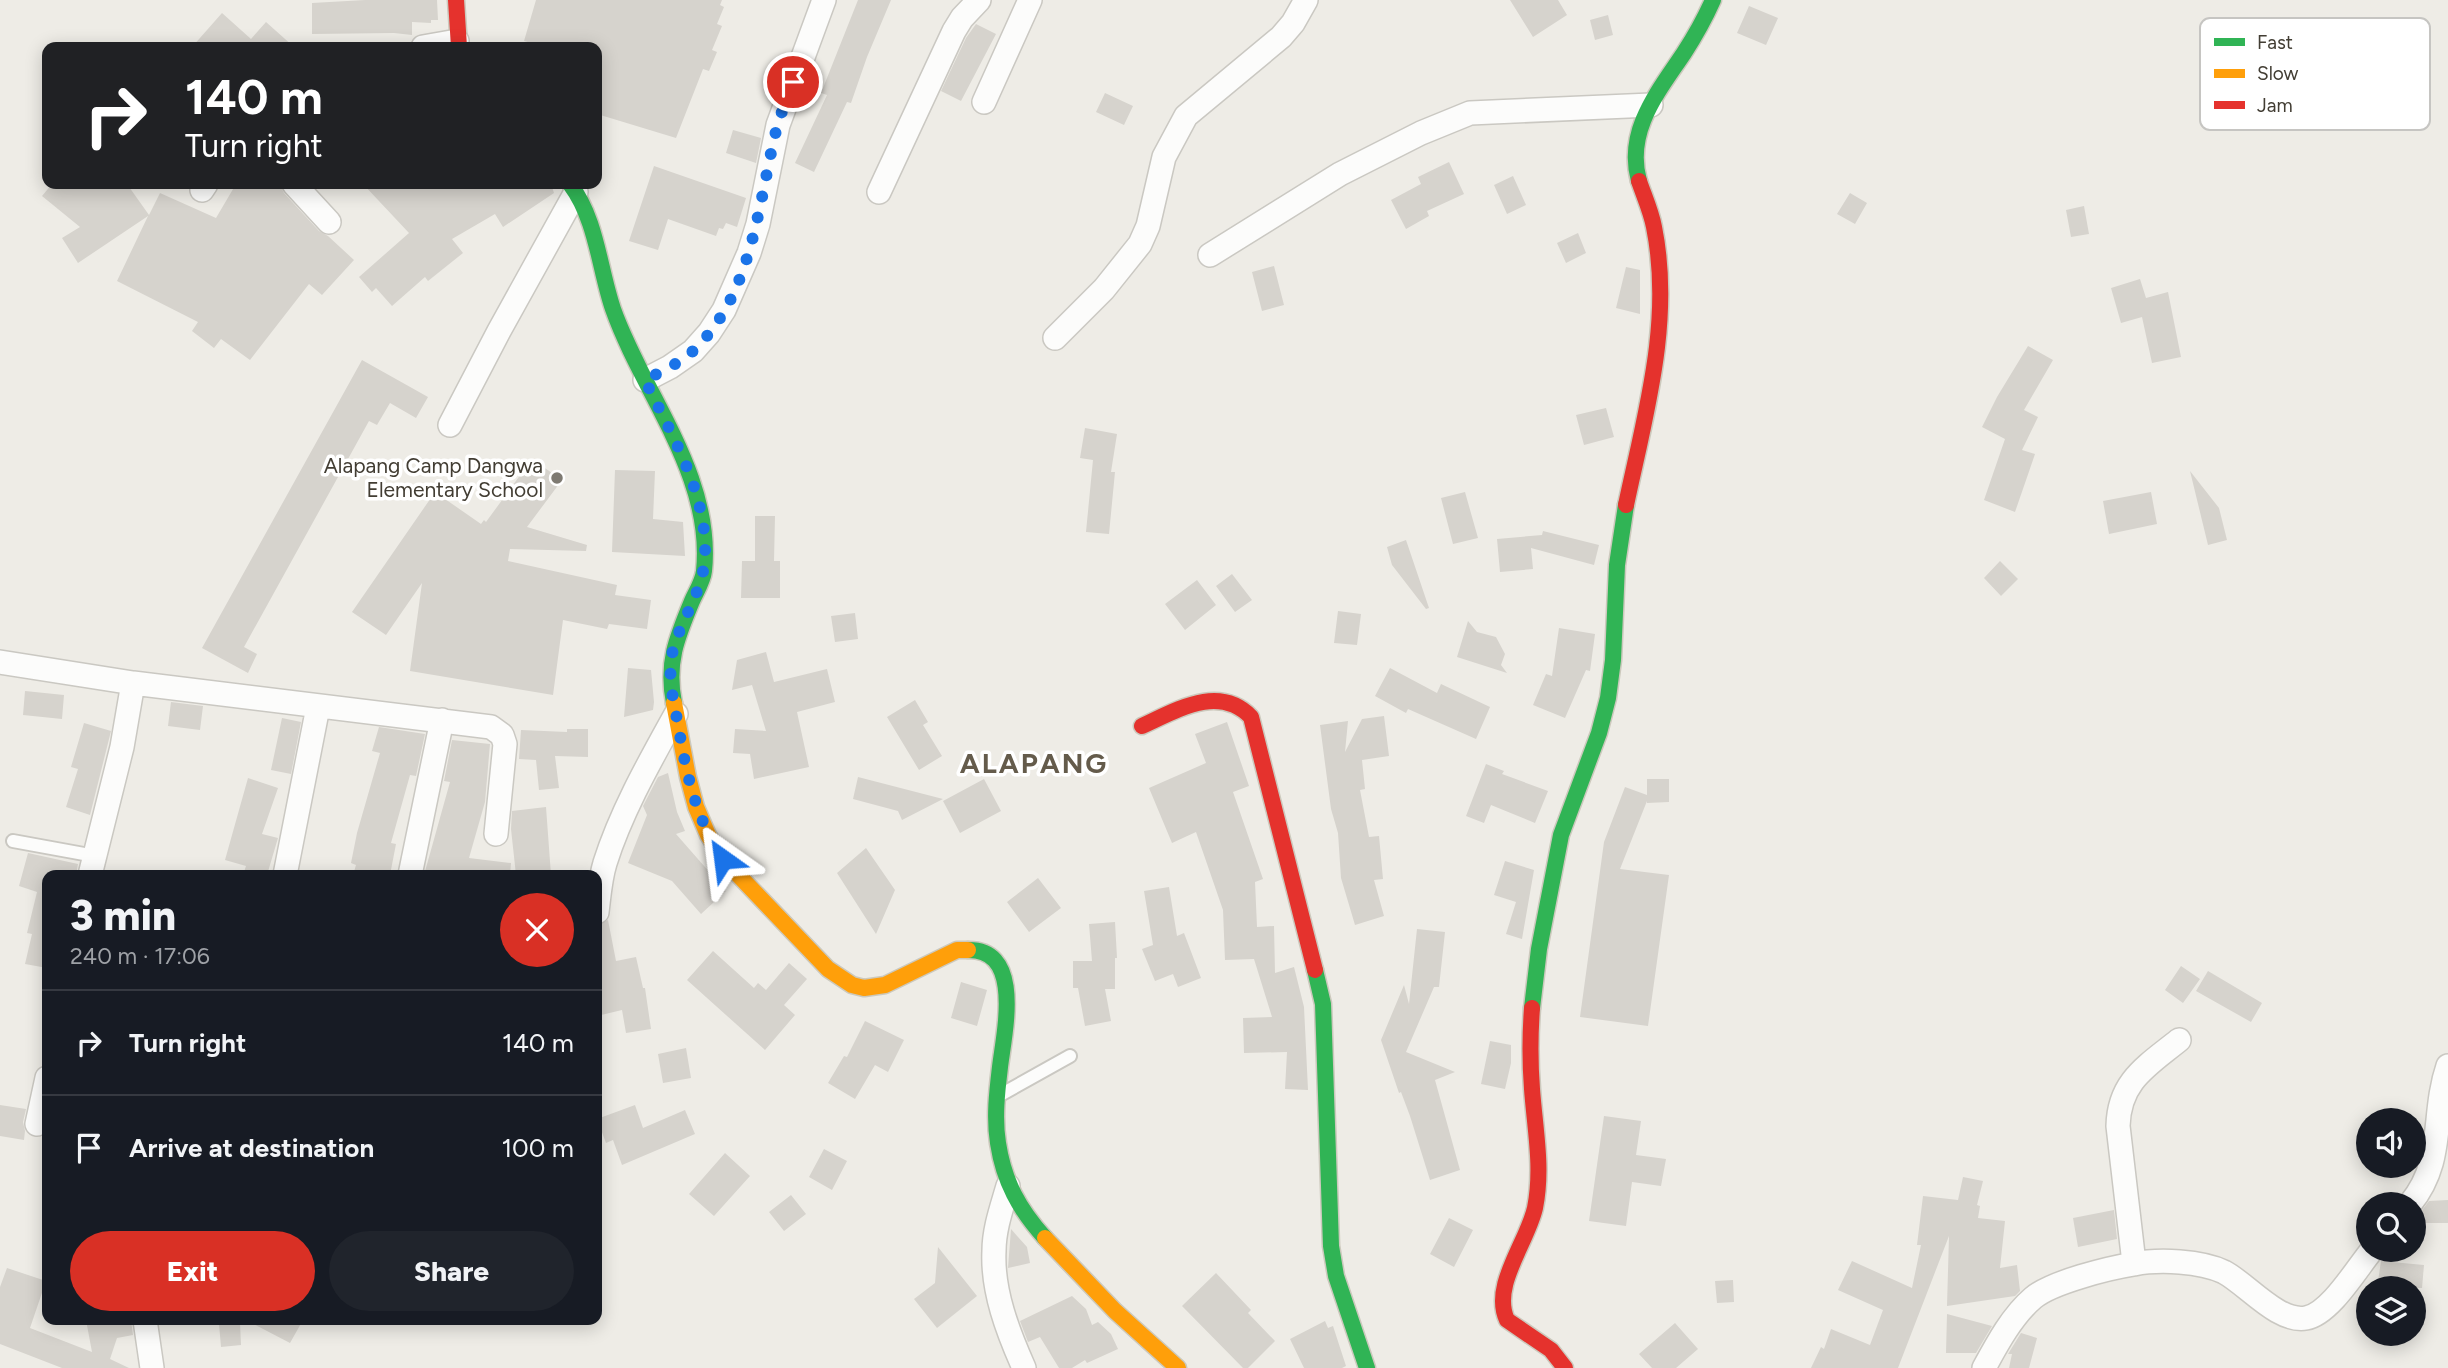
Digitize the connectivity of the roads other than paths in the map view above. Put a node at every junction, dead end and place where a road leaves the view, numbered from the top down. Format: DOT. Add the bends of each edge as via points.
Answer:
graph roads {
  1 [pos="456,0"];
  2 [pos="824,0"];
  3 [pos="979,0"];
  4 [pos="1030,0"];
  5 [pos="1306,0"];
  6 [pos="1713,0"];
  7 [pos="458,42"];
  8 [pos="984,102"];
  9 [pos="1651,105"];
  10 [pos="299,189"];
  11 [pos="572,189"];
  12 [pos="573,189"];
  13 [pos="879,192"];
  14 [pos="330,222"];
  15 [pos="1210,255"];
  16 [pos="1055,338"];
  17 [pos="645,380"];
  18 [pos="450,425"];
  19 [pos="0,662"];
  20 [pos="133,684"];
  21 [pos="318,707"];
  22 [pos="676,714"];
  23 [pos="442,720"];
  24 [pos="1142,726"];
  25 [pos="496,834"];
  26 [pos="13,841"];
  27 [pos="92,865"];
  28 [pos="286,870"];
  29 [pos="411,870"];
  30 [pos="602,877"];
  31 [pos="2179,1040"];
  32 [pos="1070,1056"];
  33 [pos="2448,1066"];
  34 [pos="999,1096"];
  35 [pos="42,1101"];
  36 [pos="37,1124"];
  37 [pos="1009,1186"];
  38 [pos="2419,1192"];
  39 [pos="2363,1262"];
  40 [pos="2134,1264"];
  41 [pos="146,1325"];
  42 [pos="152,1368"];
  43 [pos="1024,1368"];
  44 [pos="1178,1368"];
  45 [pos="1367,1368"];
  46 [pos="1566,1368"];
  47 [pos="1984,1368"];
  1 -- 7 [label="street"];
  2 -- 17 [label="street" via="778,125 750,253 724,310 693,351"];
  3 -- 13 [label="street" via="954,32"];
  4 -- 8 [label="street"];
  5 -- 16 [label="street" via="1281,37 1186,116 1164,157 1140,244"];
  6 -- 9 [label="street"];
  9 -- 15 [label="street" via="1470,113 1340,174"];
  9 -- 46 [label="street" via="1634,150 1657,248 1659,311 1652,383 1618,549 1612,664 1604,717 1561,837 1542,933 1531,1079 1539,1175 1530,1227 1502,1302 1508,1322 1547,1345"];
  10 -- 14 [label="street"];
  11 -- 18 [label="street"];
  12 -- 17 [label="street" via="589,221 612,306"];
  17 -- 22 [label="street" via="678,448 704,528 704,574 672,653"];
  19 -- 20 [label="street"];
  20 -- 21 [label="street"];
  20 -- 27 [label="street"];
  21 -- 23 [label="street"];
  21 -- 28 [label="street"];
  22 -- 30 [label="street" via="643,777"];
  22 -- 34 [label="street" via="688,777 708,835 723,859 835,974 852,985 875,988 968,948 989,954 999,964 1008,998"];
  23 -- 25 [label="street" via="491,727 502,735 505,744"];
  23 -- 29 [label="street"];
  24 -- 45 [label="street" via="1216,701 1238,703 1251,717 1323,1004 1331,1246 1336,1276"];
  26 -- 27 [label="lane"];
  31 -- 40 [label="street" via="2138,1073 2118,1110"];
  32 -- 34 [label="lane"];
  33 -- 38 [label="street" via="2432,1166"];
  34 -- 37 [label="street" via="998,1142"];
  35 -- 36 [label="street"];
  37 -- 43 [label="street" via="998,1220 995,1273"];
  37 -- 44 [label="street" via="1020,1208 1087,1285"];
  39 -- 40 [label="street" via="2327,1307 2305,1319 2269,1305 2235,1278 2211,1268 2187,1263"];
  40 -- 47 [label="street" via="2049,1288 2035,1297 2020,1311"];
  41 -- 42 [label="street"];
}
